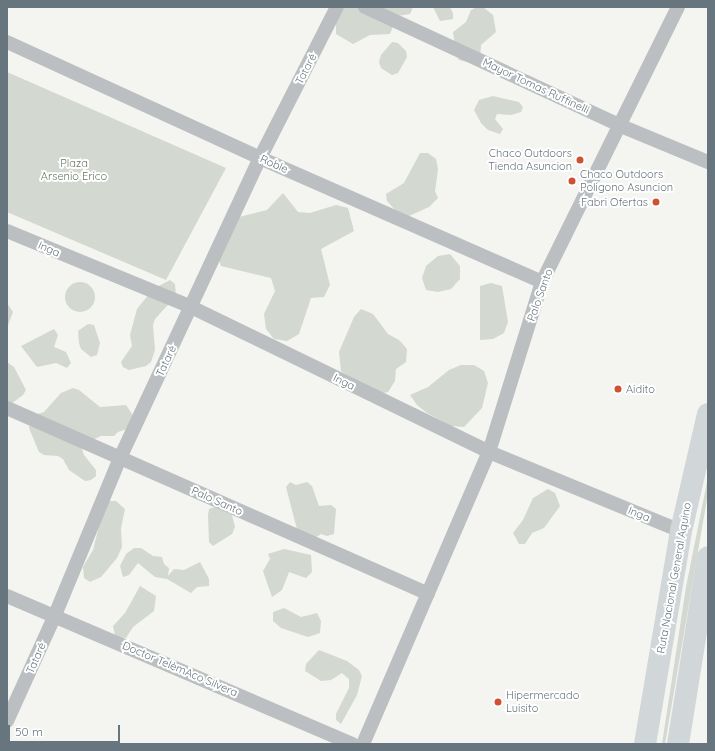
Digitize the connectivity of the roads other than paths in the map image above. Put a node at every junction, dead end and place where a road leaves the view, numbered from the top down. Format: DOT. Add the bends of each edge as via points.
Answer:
graph roads {
  1 [pos="337,7"];
  2 [pos="365,7"];
  3 [pos="678,7"];
  4 [pos="7,42"];
  5 [pos="621,126"];
  6 [pos="260,158"];
  7 [pos="708,162"];
  8 [pos="7,231"];
  9 [pos="542,282"];
  10 [pos="191,308"];
  11 [pos="7,408"];
  12 [pos="708,414"];
  13 [pos="489,452"];
  14 [pos="120,458"];
  15 [pos="681,532"];
  16 [pos="708,557"];
  17 [pos="428,594"];
  18 [pos="7,596"];
  19 [pos="55,615"];
  20 [pos="7,721"];
  21 [pos="353,744"];
  22 [pos="363,744"];
  23 [pos="645,744"];
  24 [pos="678,744"];
  1 -- 6 [label="street, Tataré"];
  2 -- 5 [label="street, Mayor Tomas Ruffinelli"];
  3 -- 5 [label="street, Palo Santo"];
  4 -- 6 [label="street, Roble"];
  5 -- 7 [label="street, Mayor Tomas Ruffinelli"];
  5 -- 9 [label="street, Palo Santo"];
  6 -- 9 [label="street, Roble"];
  6 -- 10 [label="street, Tataré"];
  8 -- 10 [label="street, Inga"];
  9 -- 13 [label="street, Palo Santo"];
  10 -- 13 [label="street, Inga"];
  10 -- 14 [label="street, Tataré"];
  11 -- 14 [label="street, Palo Santo"];
  12 -- 15 [label="highway, Ruta Nacional General Aquino"];
  13 -- 15 [label="street, Inga"];
  13 -- 17 [label="street, Palo Santo"];
  14 -- 17 [label="street, Palo Santo"];
  14 -- 19 [label="street, Tataré"];
  15 -- 23 [label="highway, Ruta Nacional General Aquino"];
  16 -- 24 [label="highway"];
  17 -- 22 [label="street, Palo Santo"];
  18 -- 19 [label="street, Doctor TelèmAco Silvera"];
  19 -- 20 [label="street, Tataré"];
  19 -- 21 [label="street, Doctor TelèmAco Silvera"];
}
